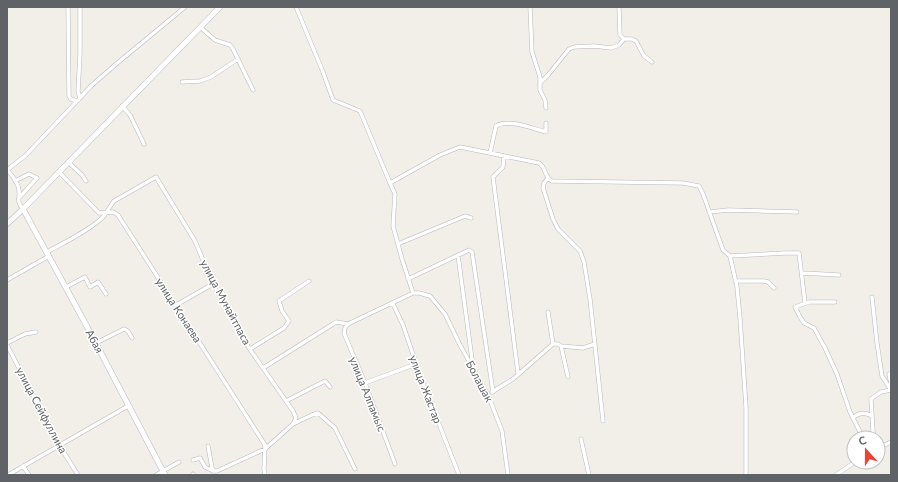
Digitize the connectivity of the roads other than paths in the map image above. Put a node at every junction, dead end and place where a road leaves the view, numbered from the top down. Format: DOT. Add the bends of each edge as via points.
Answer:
graph roads {
  1 [pos="68,7"];
  2 [pos="80,7"];
  3 [pos="185,7"];
  4 [pos="220,7"];
  5 [pos="296,7"];
  6 [pos="530,7"];
  7 [pos="618,7"];
  8 [pos="200,27"];
  9 [pos="624,39"];
  10 [pos="238,59"];
  11 [pos="652,62"];
  12 [pos="182,82"];
  13 [pos="541,82"];
  14 [pos="253,90"];
  15 [pos="79,100"];
  16 [pos="122,106"];
  17 [pos="546,108"];
  18 [pos="546,123"];
  19 [pos="144,144"];
  20 [pos="490,153"];
  21 [pos="504,156"];
  22 [pos="68,162"];
  23 [pos="59,172"];
  24 [pos="548,178"];
  25 [pos="15,181"];
  26 [pos="86,181"];
  27 [pos="390,183"];
  28 [pos="18,199"];
  29 [pos="23,209"];
  30 [pos="710,212"];
  31 [pos="796,212"];
  32 [pos="105,213"];
  33 [pos="471,218"];
  34 [pos="7,224"];
  35 [pos="398,244"];
  36 [pos="48,254"];
  37 [pos="458,255"];
  38 [pos="730,256"];
  39 [pos="802,273"];
  40 [pos="839,275"];
  41 [pos="408,279"];
  42 [pos="7,280"];
  43 [pos="309,281"];
  44 [pos="735,281"];
  45 [pos="213,284"];
  46 [pos="66,287"];
  47 [pos="774,288"];
  48 [pos="106,294"];
  49 [pos="413,294"];
  50 [pos="872,297"];
  51 [pos="835,302"];
  52 [pos="805,303"];
  53 [pos="176,304"];
  54 [pos="393,304"];
  55 [pos="548,312"];
  56 [pos="348,324"];
  57 [pos="36,332"];
  58 [pos="132,338"];
  59 [pos="96,343"];
  60 [pos="7,344"];
  61 [pos="553,344"];
  62 [pos="595,344"];
  63 [pos="562,346"];
  64 [pos="250,349"];
  65 [pos="416,364"];
  66 [pos="263,368"];
  67 [pos="473,370"];
  68 [pos="518,373"];
  69 [pos="889,374"];
  70 [pos="568,377"];
  71 [pos="365,383"];
  72 [pos="891,384"];
  73 [pos="330,387"];
  74 [pos="891,390"];
  75 [pos="492,392"];
  76 [pos="488,395"];
  77 [pos="286,401"];
  78 [pos="128,406"];
  79 [pos="872,416"];
  80 [pos="853,418"];
  81 [pos="603,421"];
  82 [pos="292,424"];
  83 [pos="859,430"];
  84 [pos="873,430"];
  85 [pos="581,439"];
  86 [pos="59,445"];
  87 [pos="208,446"];
  88 [pos="265,449"];
  89 [pos="193,460"];
  90 [pos="179,462"];
  91 [pos="395,464"];
  92 [pos="23,466"];
  93 [pos="846,468"];
  94 [pos="355,469"];
  95 [pos="7,470"];
  96 [pos="214,471"];
  97 [pos="164,473"];
  98 [pos="9,474"];
  99 [pos="29,475"];
  100 [pos="78,475"];
  101 [pos="156,475"];
  102 [pos="265,475"];
  103 [pos="459,475"];
  104 [pos="508,475"];
  105 [pos="589,475"];
  106 [pos="746,475"];
  107 [pos="836,475"];
  1 -- 15 [label="street" via="70,96 71,99"];
  2 -- 15 [label="street"];
  3 -- 15 [label="street" via="91,86"];
  4 -- 8 [label="main road"];
  5 -- 27 [label="street" via="333,100 360,111"];
  6 -- 13 [label="street" via="532,52"];
  7 -- 9 [label="street" via="620,35"];
  8 -- 10 [label="street" via="215,40 230,45"];
  8 -- 16 [label="main road"];
  9 -- 11 [label="street" via="636,40 644,56"];
  9 -- 13 [label="street" via="619,45 611,48 594,46 569,49"];
  10 -- 12 [label="street" via="211,77 200,81"];
  10 -- 14 [label="street"];
  13 -- 17 [label="street" via="540,90"];
  15 -- 25 [label="street" via="25,156 7,170"];
  16 -- 19 [label="street" via="130,115"];
  16 -- 22 [label="main road"];
  18 -- 20 [label="street" via="546,132 512,123 498,124"];
  20 -- 21 [label="street"];
  20 -- 27 [label="street" via="457,147"];
  21 -- 24 [label="street" via="539,163"];
  21 -- 68 [label="street" via="502,167 493,177"];
  22 -- 23 [label="main road"];
  22 -- 26 [label="street"];
  23 -- 29 [label="main road"];
  23 -- 32 [label="street, улица Конаева" via="99,213"];
  24 -- 30 [label="street" via="690,184 699,186"];
  24 -- 62 [label="street" via="543,188 553,219 558,229 580,251 584,262"];
  25 -- 28 [label="street" via="19,190"];
  25 -- 28 [label="street" via="29,174 37,178"];
  27 -- 35 [label="street" via="395,194 393,226"];
  28 -- 29 [label="street"];
  29 -- 34 [label="main road"];
  29 -- 36 [label="main road, Абая"];
  30 -- 31 [label="street"];
  30 -- 38 [label="street" via="723,250"];
  32 -- 36 [label="street" via="103,218"];
  32 -- 45 [label="street, улица Мунайтпаса" via="114,202 156,177 195,241"];
  32 -- 53 [label="street, улица Конаева" via="114,212 118,215"];
  33 -- 35 [label="street" via="465,216"];
  35 -- 41 [label="street"];
  36 -- 42 [label="street"];
  36 -- 46 [label="main road, Абая"];
  37 -- 41 [label="street"];
  37 -- 67 [label="street"];
  37 -- 75 [label="street" via="469,250 473,255"];
  38 -- 39 [label="street" via="797,252"];
  38 -- 44 [label="street"];
  39 -- 40 [label="street"];
  39 -- 52 [label="street"];
  41 -- 49 [label="street"];
  43 -- 64 [label="street" via="279,301 289,321 288,324"];
  44 -- 47 [label="street" via="764,281"];
  44 -- 106 [label="street" via="745,392"];
  45 -- 53 [label="street"];
  45 -- 64 [label="street, улица Мунайтпаса"];
  46 -- 48 [label="street" via="85,277 90,286 98,282"];
  46 -- 59 [label="main road, Абая"];
  49 -- 54 [label="street"];
  49 -- 67 [label="street, Болашак" via="430,296 445,314"];
  50 -- 74 [label="street" via="882,376"];
  51 -- 52 [label="street"];
  52 -- 80 [label="street" via="795,307 804,323 814,328 819,337 837,374"];
  53 -- 88 [label="street, улица Конаева" via="253,425"];
  54 -- 56 [label="street"];
  54 -- 65 [label="street, улица Жастар"];
  55 -- 61 [label="street"];
  56 -- 66 [label="street" via="336,322"];
  56 -- 71 [label="street, улица Алпамыс" via="344,333"];
  57 -- 60 [label="street" via="25,334"];
  58 -- 59 [label="street" via="124,329"];
  59 -- 78 [label="main road, Абая"];
  60 -- 86 [label="street, улица Сейфуллина"];
  61 -- 63 [label="street"];
  61 -- 68 [label="street"];
  62 -- 63 [label="street" via="583,348"];
  62 -- 81 [label="street"];
  63 -- 70 [label="street"];
  64 -- 66 [label="street, улица Мунайтпаса"];
  65 -- 71 [label="street"];
  65 -- 103 [label="street, улица Жастар"];
  66 -- 77 [label="street, улица Мунайтпаса"];
  67 -- 76 [label="street, Болашак"];
  68 -- 75 [label="street"];
  69 -- 72 [label="street"];
  71 -- 91 [label="street, улица Алпамыс"];
  73 -- 77 [label="street" via="325,381"];
  74 -- 79 [label="street" via="881,392 871,399"];
  75 -- 76 [label="street"];
  76 -- 104 [label="street, Болашак" via="502,431"];
  77 -- 82 [label="street, улица Мунайтпаса" via="295,416 296,420"];
  78 -- 86 [label="street"];
  78 -- 97 [label="main road, Абая"];
  79 -- 80 [label="street" via="864,413"];
  79 -- 84 [label="street"];
  80 -- 83 [label="street"];
  82 -- 88 [label="street"];
  82 -- 94 [label="street" via="315,413 320,414 335,428"];
  85 -- 105 [label="street"];
  86 -- 92 [label="street"];
  86 -- 100 [label="street, улица Сейфуллина"];
  87 -- 96 [label="street"];
  88 -- 96 [label="street"];
  88 -- 102 [label="street, улица Конаева"];
  89 -- 96 [label="street" via="200,458 205,466"];
  90 -- 97 [label="street"];
  92 -- 98 [label="street"];
  92 -- 99 [label="street"];
  93 -- 107 [label="street"];
  95 -- 98 [label="street"];
  97 -- 101 [label="street"];
}
